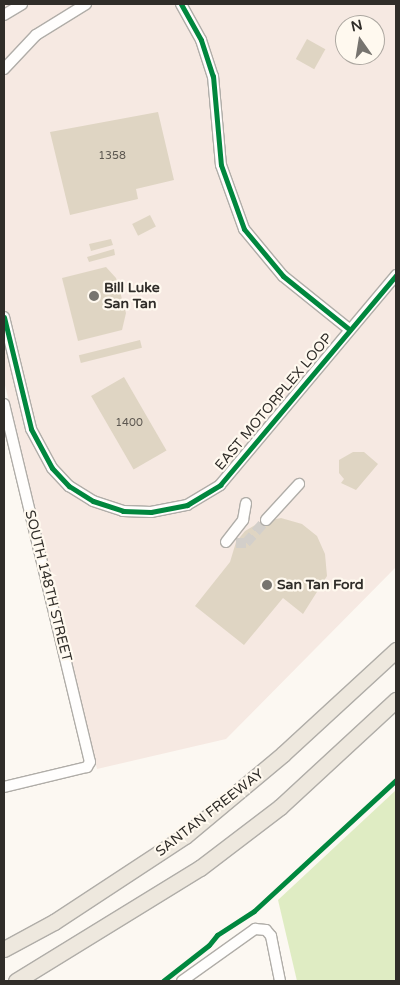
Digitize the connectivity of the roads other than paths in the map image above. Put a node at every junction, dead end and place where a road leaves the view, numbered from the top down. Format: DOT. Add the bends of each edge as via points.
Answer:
graph roads {
  1 [pos="22,4"];
  2 [pos="86,4"];
  3 [pos="181,4"];
  4 [pos="4,15"];
  5 [pos="4,69"];
  6 [pos="396,274"];
  7 [pos="4,317"];
  8 [pos="349,329"];
  9 [pos="4,404"];
  10 [pos="299,484"];
  11 [pos="246,503"];
  12 [pos="266,520"];
  13 [pos="231,542"];
  14 [pos="396,650"];
  15 [pos="396,700"];
  16 [pos="4,787"];
  17 [pos="4,949"];
  18 [pos="16,981"];
  19 [pos="182,981"];
  20 [pos="280,981"];
  1 -- 4 [label="street"];
  2 -- 5 [label="street" via="36,34"];
  3 -- 8 [label="street" via="201,40 211,68 221,165 241,224 280,272"];
  6 -- 8 [label="street, EAST MOTORPLEX LOOP"];
  7 -- 8 [label="street, EAST MOTORPLEX LOOP" via="31,429 46,460 70,486 87,498 112,509 140,512 187,505 220,485"];
  9 -- 16 [label="street, SOUTH 148TH STREET" via="89,759 87,767"];
  10 -- 12 [label="street"];
  11 -- 13 [label="street" via="243,520"];
  14 -- 17 [label="highway, SANTAN FREEWAY" via="283,754 185,836 108,888"];
  15 -- 18 [label="highway" via="280,807 200,868"];
  19 -- 20 [label="street" via="256,929 266,930 271,936"];
}
